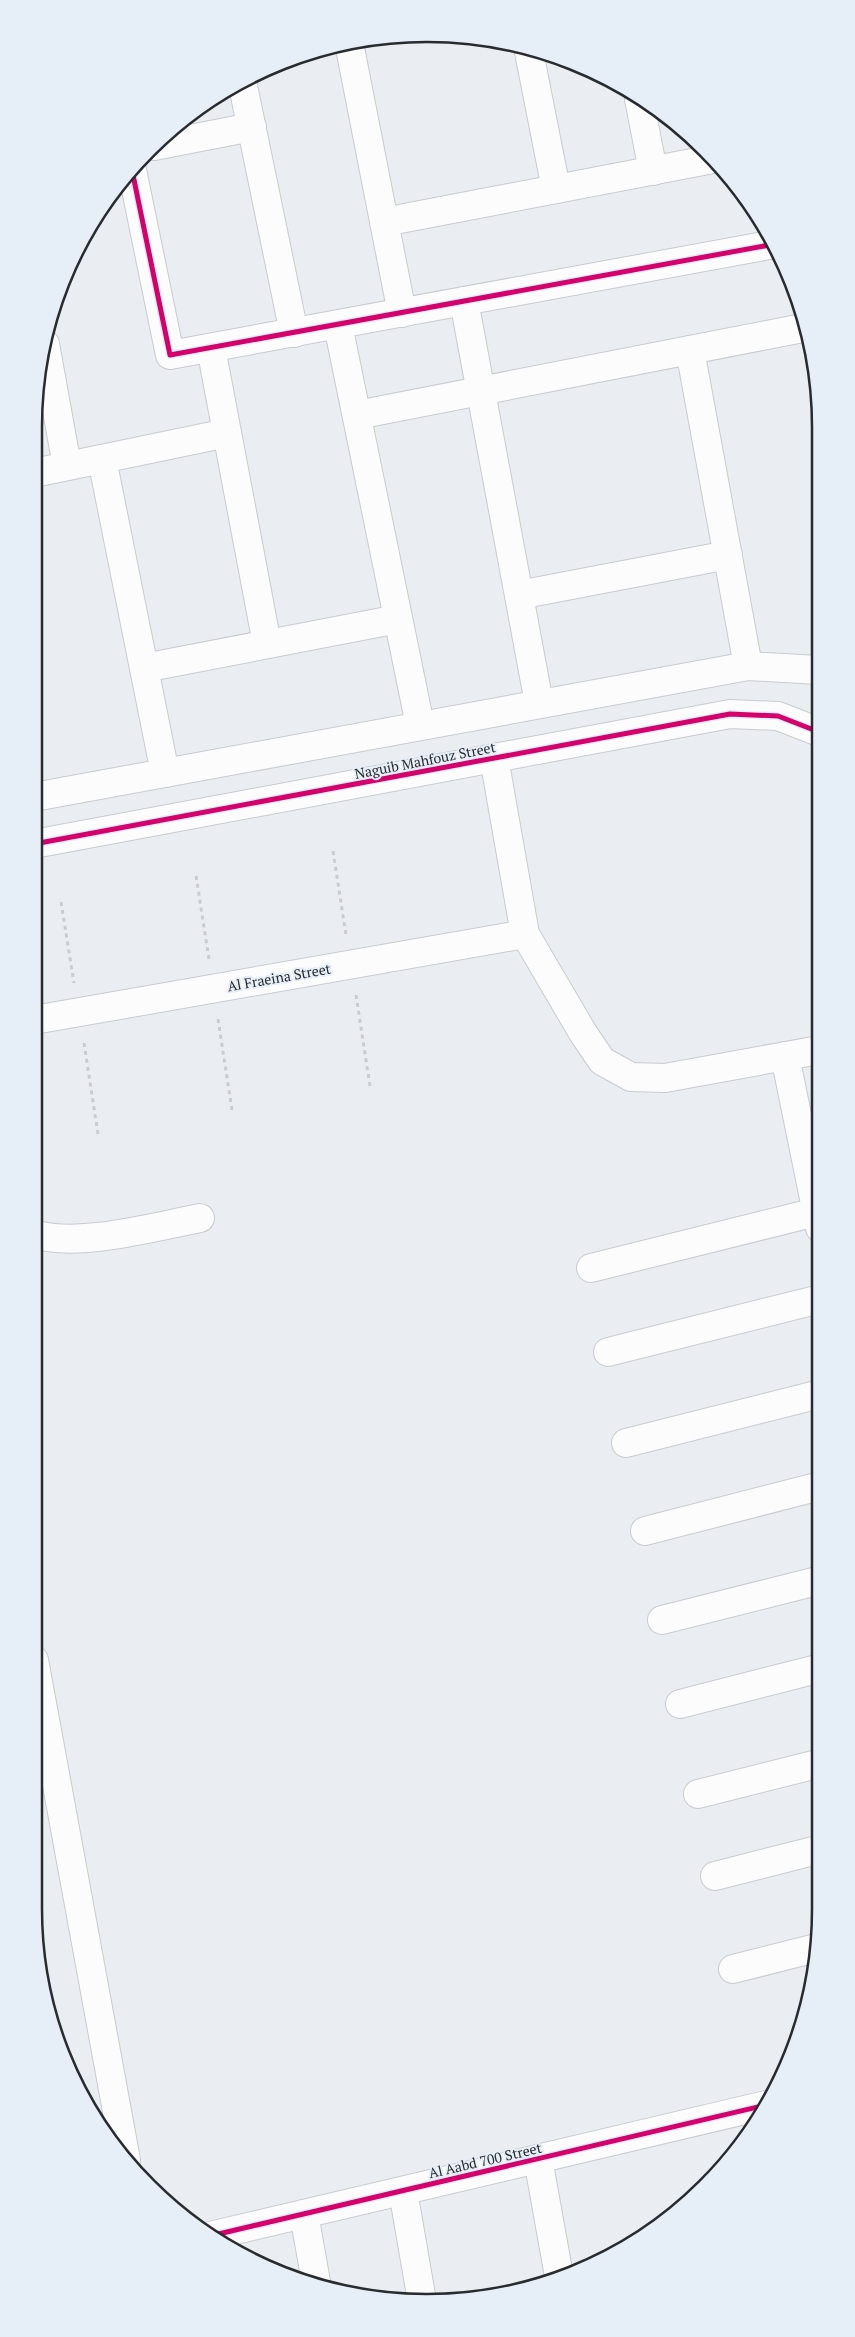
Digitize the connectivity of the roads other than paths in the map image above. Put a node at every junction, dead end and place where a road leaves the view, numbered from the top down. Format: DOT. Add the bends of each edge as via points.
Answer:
graph roads {
  1 [pos="350,50"];
  2 [pos="530,57"];
  3 [pos="244,89"];
  4 [pos="640,107"];
  5 [pos="252,127"];
  6 [pos="168,143"];
  7 [pos="705,161"];
  8 [pos="653,171"];
  9 [pos="134,179"];
  10 [pos="556,189"];
  11 [pos="384,222"];
  12 [pos="767,246"];
  13 [pos="464,301"];
  14 [pos="402,313"];
  15 [pos="338,325"];
  16 [pos="799,329"];
  17 [pos="294,333"];
  18 [pos="211,348"];
  19 [pos="690,350"];
  20 [pos="48,362"];
  21 [pos="481,390"];
  22 [pos="356,415"];
  23 [pos="228,433"];
  24 [pos="102,459"];
  25 [pos="67,466"];
  26 [pos="42,471"];
  27 [pos="728,555"];
  28 [pos="519,595"];
  29 [pos="398,619"];
  30 [pos="267,644"];
  31 [pos="748,666"];
  32 [pos="144,668"];
  33 [pos="812,670"];
  34 [pos="539,703"];
  35 [pos="420,725"];
  36 [pos="812,729"];
  37 [pos="494,758"];
  38 [pos="165,772"];
  39 [pos="42,795"];
  40 [pos="42,843"];
  41 [pos="525,934"];
  42 [pos="42,1019"];
  43 [pos="812,1051"];
  44 [pos="785,1056"];
  45 [pos="812,1190"];
  46 [pos="200,1218"];
  47 [pos="812,1221"];
  48 [pos="42,1237"];
  49 [pos="591,1268"];
  50 [pos="812,1301"];
  51 [pos="608,1352"];
  52 [pos="812,1396"];
  53 [pos="626,1443"];
  54 [pos="812,1488"];
  55 [pos="644,1530"];
  56 [pos="812,1582"];
  57 [pos="662,1620"];
  58 [pos="812,1670"];
  59 [pos="42,1703"];
  60 [pos="680,1704"];
  61 [pos="812,1765"];
  62 [pos="698,1794"];
  63 [pos="812,1851"];
  64 [pos="715,1876"];
  65 [pos="810,1949"];
  66 [pos="733,1968"];
  67 [pos="758,2107"];
  68 [pos="123,2146"];
  69 [pos="538,2159"];
  70 [pos="403,2191"];
  71 [pos="304,2214"];
  72 [pos="220,2234"];
  73 [pos="558,2271"];
  74 [pos="315,2277"];
  75 [pos="421,2294"];
  1 -- 11 [label="street"];
  2 -- 10 [label="street"];
  3 -- 5 [label="street"];
  4 -- 8 [label="street"];
  5 -- 6 [label="street"];
  5 -- 17 [label="street"];
  7 -- 8 [label="street"];
  8 -- 10 [label="street"];
  9 -- 18 [label="street" via="170,355"];
  10 -- 11 [label="street"];
  11 -- 14 [label="street"];
  12 -- 13 [label="street"];
  13 -- 14 [label="street"];
  13 -- 21 [label="street"];
  14 -- 15 [label="street"];
  15 -- 17 [label="street"];
  15 -- 22 [label="street"];
  16 -- 19 [label="street"];
  17 -- 18 [label="street"];
  18 -- 23 [label="street"];
  19 -- 21 [label="street"];
  19 -- 27 [label="street"];
  20 -- 25 [label="street"];
  21 -- 22 [label="street"];
  21 -- 28 [label="street"];
  22 -- 29 [label="street"];
  23 -- 24 [label="street"];
  23 -- 30 [label="street"];
  24 -- 25 [label="street"];
  24 -- 32 [label="street"];
  25 -- 26 [label="street"];
  27 -- 28 [label="street"];
  27 -- 31 [label="street"];
  28 -- 34 [label="street"];
  29 -- 30 [label="street"];
  29 -- 35 [label="street"];
  30 -- 32 [label="street"];
  31 -- 33 [label="street"];
  31 -- 34 [label="street"];
  32 -- 38 [label="street"];
  34 -- 35 [label="street"];
  35 -- 38 [label="street"];
  36 -- 37 [label="street, Naguib Mahfouz Street" via="778,716 730,714"];
  37 -- 40 [label="street, Naguib Mahfouz Street"];
  37 -- 41 [label="street"];
  38 -- 39 [label="street"];
  41 -- 42 [label="street, Al Fraeina Street"];
  41 -- 44 [label="street" via="602,1061 632,1077 665,1078"];
  43 -- 44 [label="street"];
  44 -- 45 [label="street"];
  46 -- 48 [label="street" via="78,1240"];
  47 -- 49 [label="street"];
  50 -- 51 [label="street"];
  52 -- 53 [label="street"];
  54 -- 55 [label="street"];
  56 -- 57 [label="street"];
  58 -- 60 [label="street"];
  59 -- 68 [label="street"];
  61 -- 62 [label="street"];
  63 -- 64 [label="street"];
  65 -- 66 [label="street"];
  67 -- 69 [label="street, Al Aabd 700 Street"];
  69 -- 70 [label="street, Al Aabd 700 Street"];
  69 -- 73 [label="street"];
  70 -- 71 [label="street, Al Aabd 700 Street"];
  70 -- 75 [label="street"];
  71 -- 72 [label="street, Al Aabd 700 Street"];
  71 -- 74 [label="street"];
}
